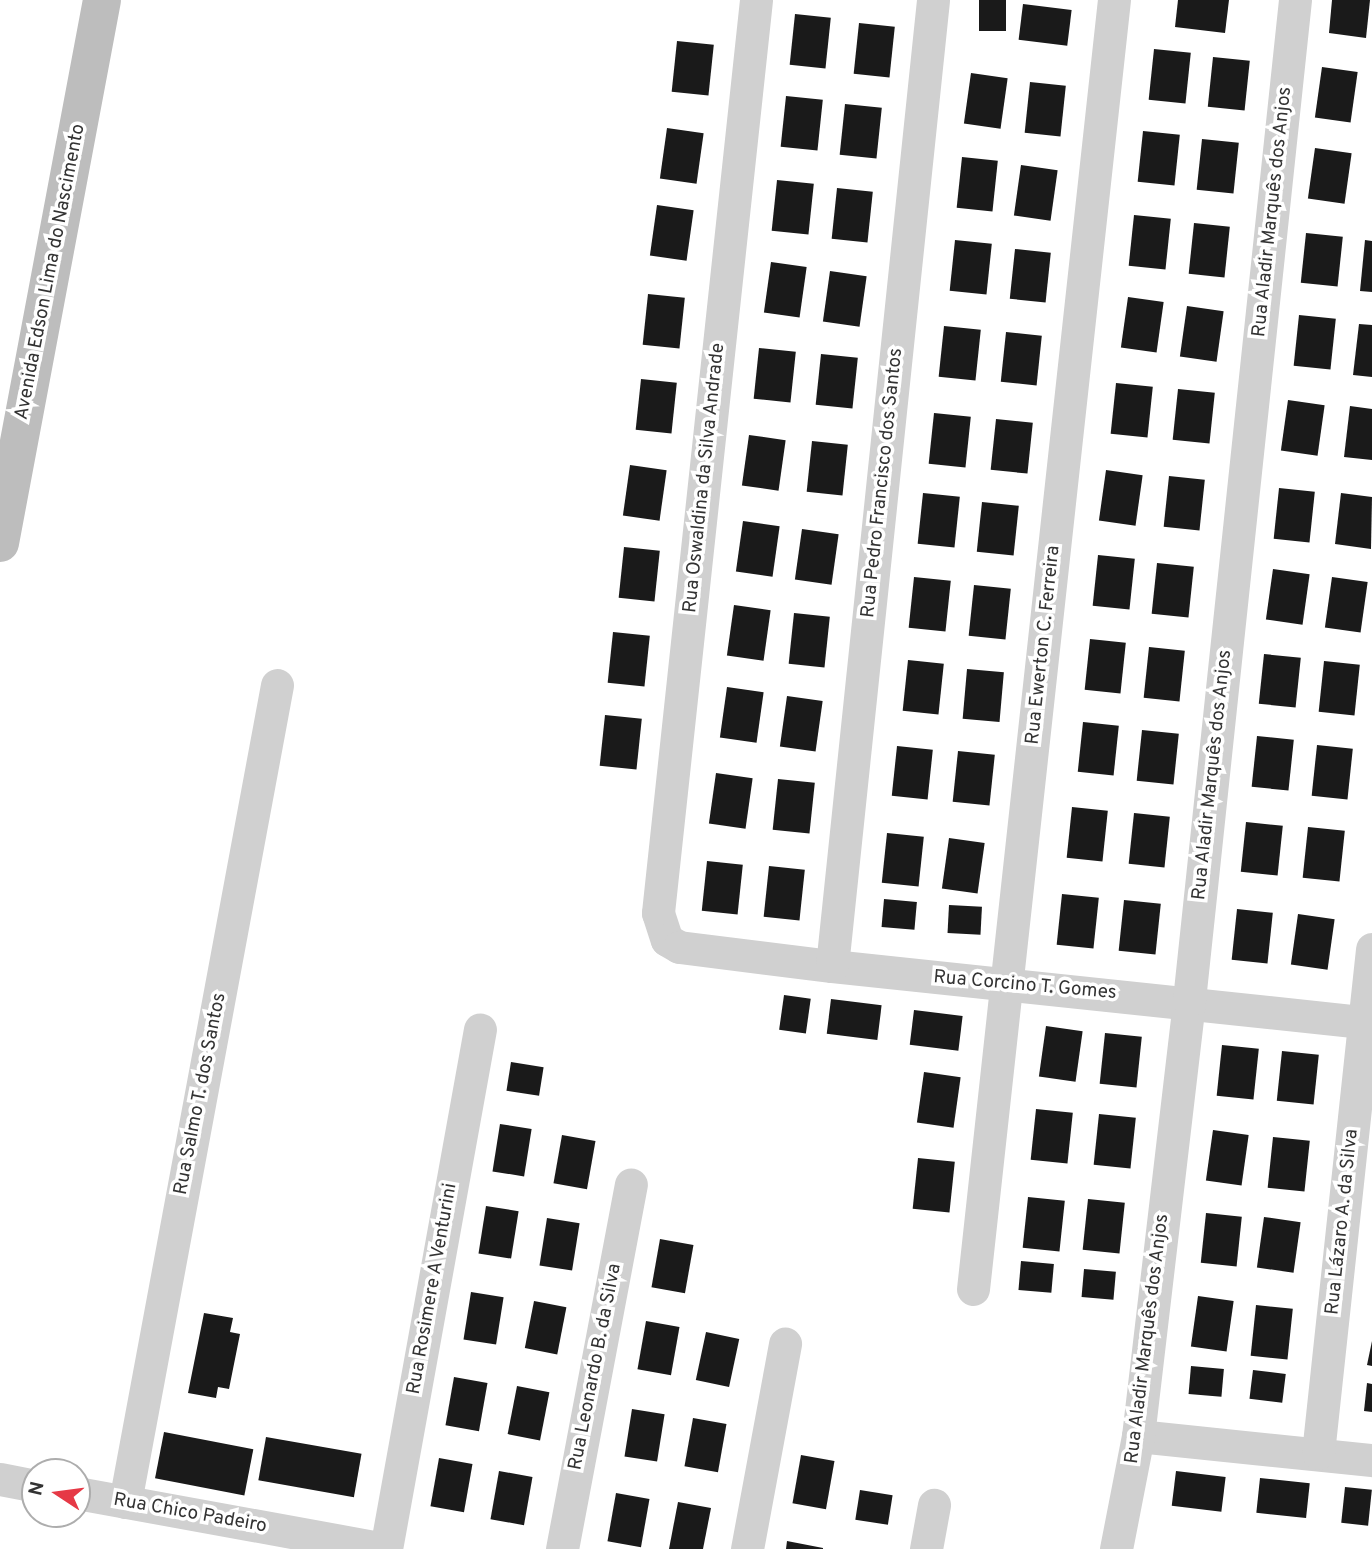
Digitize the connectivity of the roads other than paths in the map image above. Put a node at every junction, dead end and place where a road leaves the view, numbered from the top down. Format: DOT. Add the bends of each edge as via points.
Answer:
graph roads {
  1 [pos="102,0"];
  2 [pos="756,0"];
  3 [pos="933,0"];
  4 [pos="1114,0"];
  5 [pos="1295,0"];
  6 [pos="0,543"];
  7 [pos="277,685"];
  8 [pos="679,947"];
  9 [pos="1372,949"];
  10 [pos="832,966"];
  11 [pos="1007,986"];
  12 [pos="1189,1000"];
  13 [pos="1368,1022"];
  14 [pos="480,1029"];
  15 [pos="631,1184"];
  16 [pos="973,1289"];
  17 [pos="785,1343"];
  18 [pos="1138,1436"];
  19 [pos="1318,1453"];
  20 [pos="1372,1460"];
  21 [pos="0,1479"];
  22 [pos="21,1483"];
  23 [pos="91,1496"];
  24 [pos="125,1502"];
  25 [pos="934,1505"];
  26 [pos="386,1549"];
  27 [pos="562,1549"];
  28 [pos="747,1549"];
  29 [pos="926,1549"];
  30 [pos="1116,1549"];
  1 -- 6 [label="street, Avenida Edson Lima do Nascimento"];
  2 -- 8 [label="street, Rua Oswaldina da Silva Andrade" via="658,913 667,940"];
  3 -- 10 [label="street, Rua Pedro Francisco dos Santos"];
  4 -- 11 [label="street, Rua Ewerton C. Ferreira"];
  5 -- 12 [label="street, Rua Aladir Marquês dos Anjos"];
  7 -- 24 [label="street, Rua Salmo T. dos Santos"];
  8 -- 10 [label="street, Rua Corcino T. Gomes"];
  9 -- 13 [label="street, Rua Lázaro A. da Silva"];
  10 -- 11 [label="street, Rua Corcino T. Gomes"];
  11 -- 12 [label="street, Rua Corcino T. Gomes"];
  11 -- 16 [label="street, Rua Ewerton C. Ferreira"];
  12 -- 13 [label="street, Rua Corcino T. Gomes"];
  12 -- 18 [label="street, Rua Aladir Marquês dos Anjos"];
  13 -- 19 [label="street, Rua Lázaro A. da Silva"];
  14 -- 26 [label="street, Rua Rosimere A Venturini"];
  15 -- 27 [label="street, Rua Leonardo B. da Silva"];
  17 -- 28 [label="street"];
  18 -- 19 [label="street"];
  18 -- 30 [label="street, Rua Aladir Marquês dos Anjos"];
  19 -- 20 [label="street"];
  21 -- 22 [label="street"];
  23 -- 24 [label="street, Rua Chico Padeiro"];
  24 -- 26 [label="street, Rua Chico Padeiro"];
  25 -- 29 [label="street"];
}
